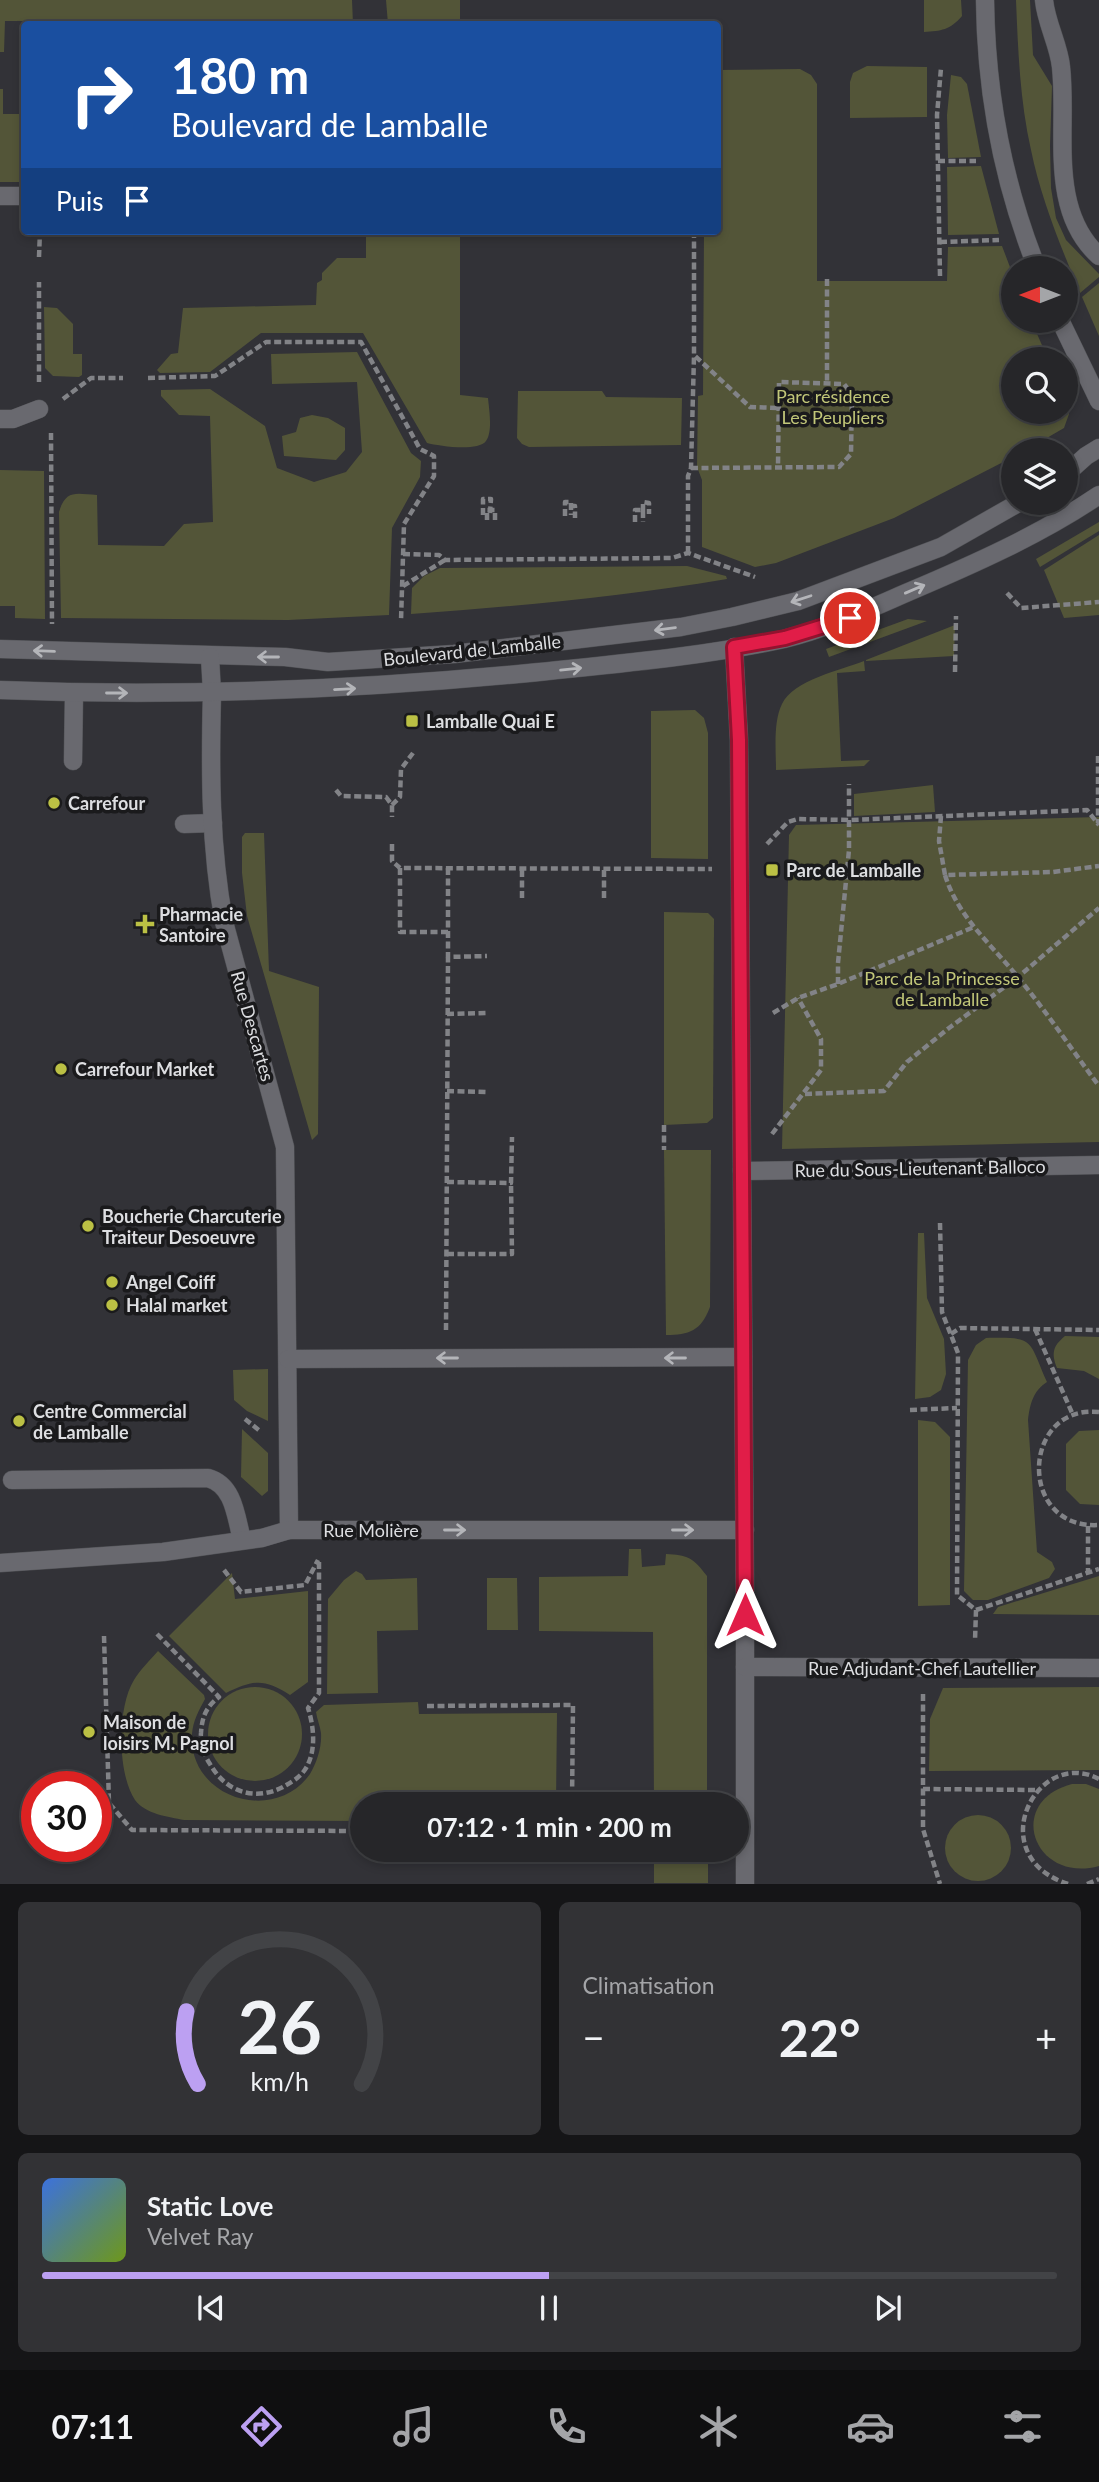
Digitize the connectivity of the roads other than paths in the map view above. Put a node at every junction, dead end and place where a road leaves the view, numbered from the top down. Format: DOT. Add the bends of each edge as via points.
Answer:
graph roads {
  1 [pos="985,0"];
  2 [pos="1045,0"];
  3 [pos="0,196"];
  4 [pos="21,196"];
  5 [pos="1032,256"];
  6 [pos="1099,256"];
  7 [pos="1066,333"];
  8 [pos="1099,401"];
  9 [pos="45,415"];
  10 [pos="0,419"];
  11 [pos="1099,448"];
  12 [pos="1078,463"];
  13 [pos="1099,495"];
  14 [pos="1001,513"];
  15 [pos="732,617"];
  16 [pos="734,647"];
  17 [pos="0,649"];
  18 [pos="210,657"];
  19 [pos="0,690"];
  20 [pos="74,693"];
  21 [pos="212,693"];
  22 [pos="73,761"];
  23 [pos="214,823"];
  24 [pos="184,824"];
  25 [pos="1099,1165"];
  26 [pos="742,1171"];
  27 [pos="743,1357"];
  28 [pos="288,1359"];
  29 [pos="12,1480"];
  30 [pos="289,1530"];
  31 [pos="745,1530"];
  32 [pos="242,1540"];
  33 [pos="0,1563"];
  34 [pos="745,1667"];
  35 [pos="1099,1668"];
  36 [pos="745,1884"];
  1 -- 5 [label="street" via="993,108"];
  2 -- 6 [label="street" via="1061,66 1066,194 1073,220"];
  3 -- 4 [label="street"];
  7 -- 8 [label="street"];
  9 -- 10 [label="street"];
  11 -- 12 [label="street"];
  16 -- 13 [label="street, Boulevard de Lamballe, one-way" via="785,638 850,618 958,571"];
  14 -- 15 [label="street, Boulevard de Lamballe, one-way" via="940,547 798,601"];
  15 -- 16 [label="street"];
  15 -- 18 [label="street, Boulevard de Lamballe, one-way" via="681,627 412,657 328,662"];
  21 -- 16 [label="street, Boulevard de Lamballe, one-way" via="374,687 652,661"];
  16 -- 26 [label="street" via="739,740"];
  18 -- 17 [label="street, Boulevard de Lamballe, one-way"];
  18 -- 21 [label="street"];
  19 -- 20 [label="street, Boulevard de Lamballe"];
  20 -- 21 [label="street, Boulevard de Lamballe, one-way"];
  20 -- 22 [label="street"];
  21 -- 23 [label="street, Rue Descartes"];
  23 -- 24 [label="street"];
  23 -- 28 [label="street, Rue Descartes" via="224,922 285,1147"];
  25 -- 26 [label="street, Rue du Sous-Lieutenant Balloco"];
  26 -- 27 [label="street"];
  27 -- 28 [label="street, one-way"];
  27 -- 31 [label="street"];
  28 -- 30 [label="street, Rue Descartes"];
  29 -- 32 [label="street" via="218,1480 227,1489"];
  30 -- 31 [label="street, Rue Molière, one-way"];
  30 -- 32 [label="street, Rue Molière"];
  31 -- 34 [label="street"];
  32 -- 33 [label="street, Rue Molière" via="163,1552"];
  34 -- 35 [label="street, Rue Adjudant-Chef Lautellier"];
  34 -- 36 [label="street"];
}
